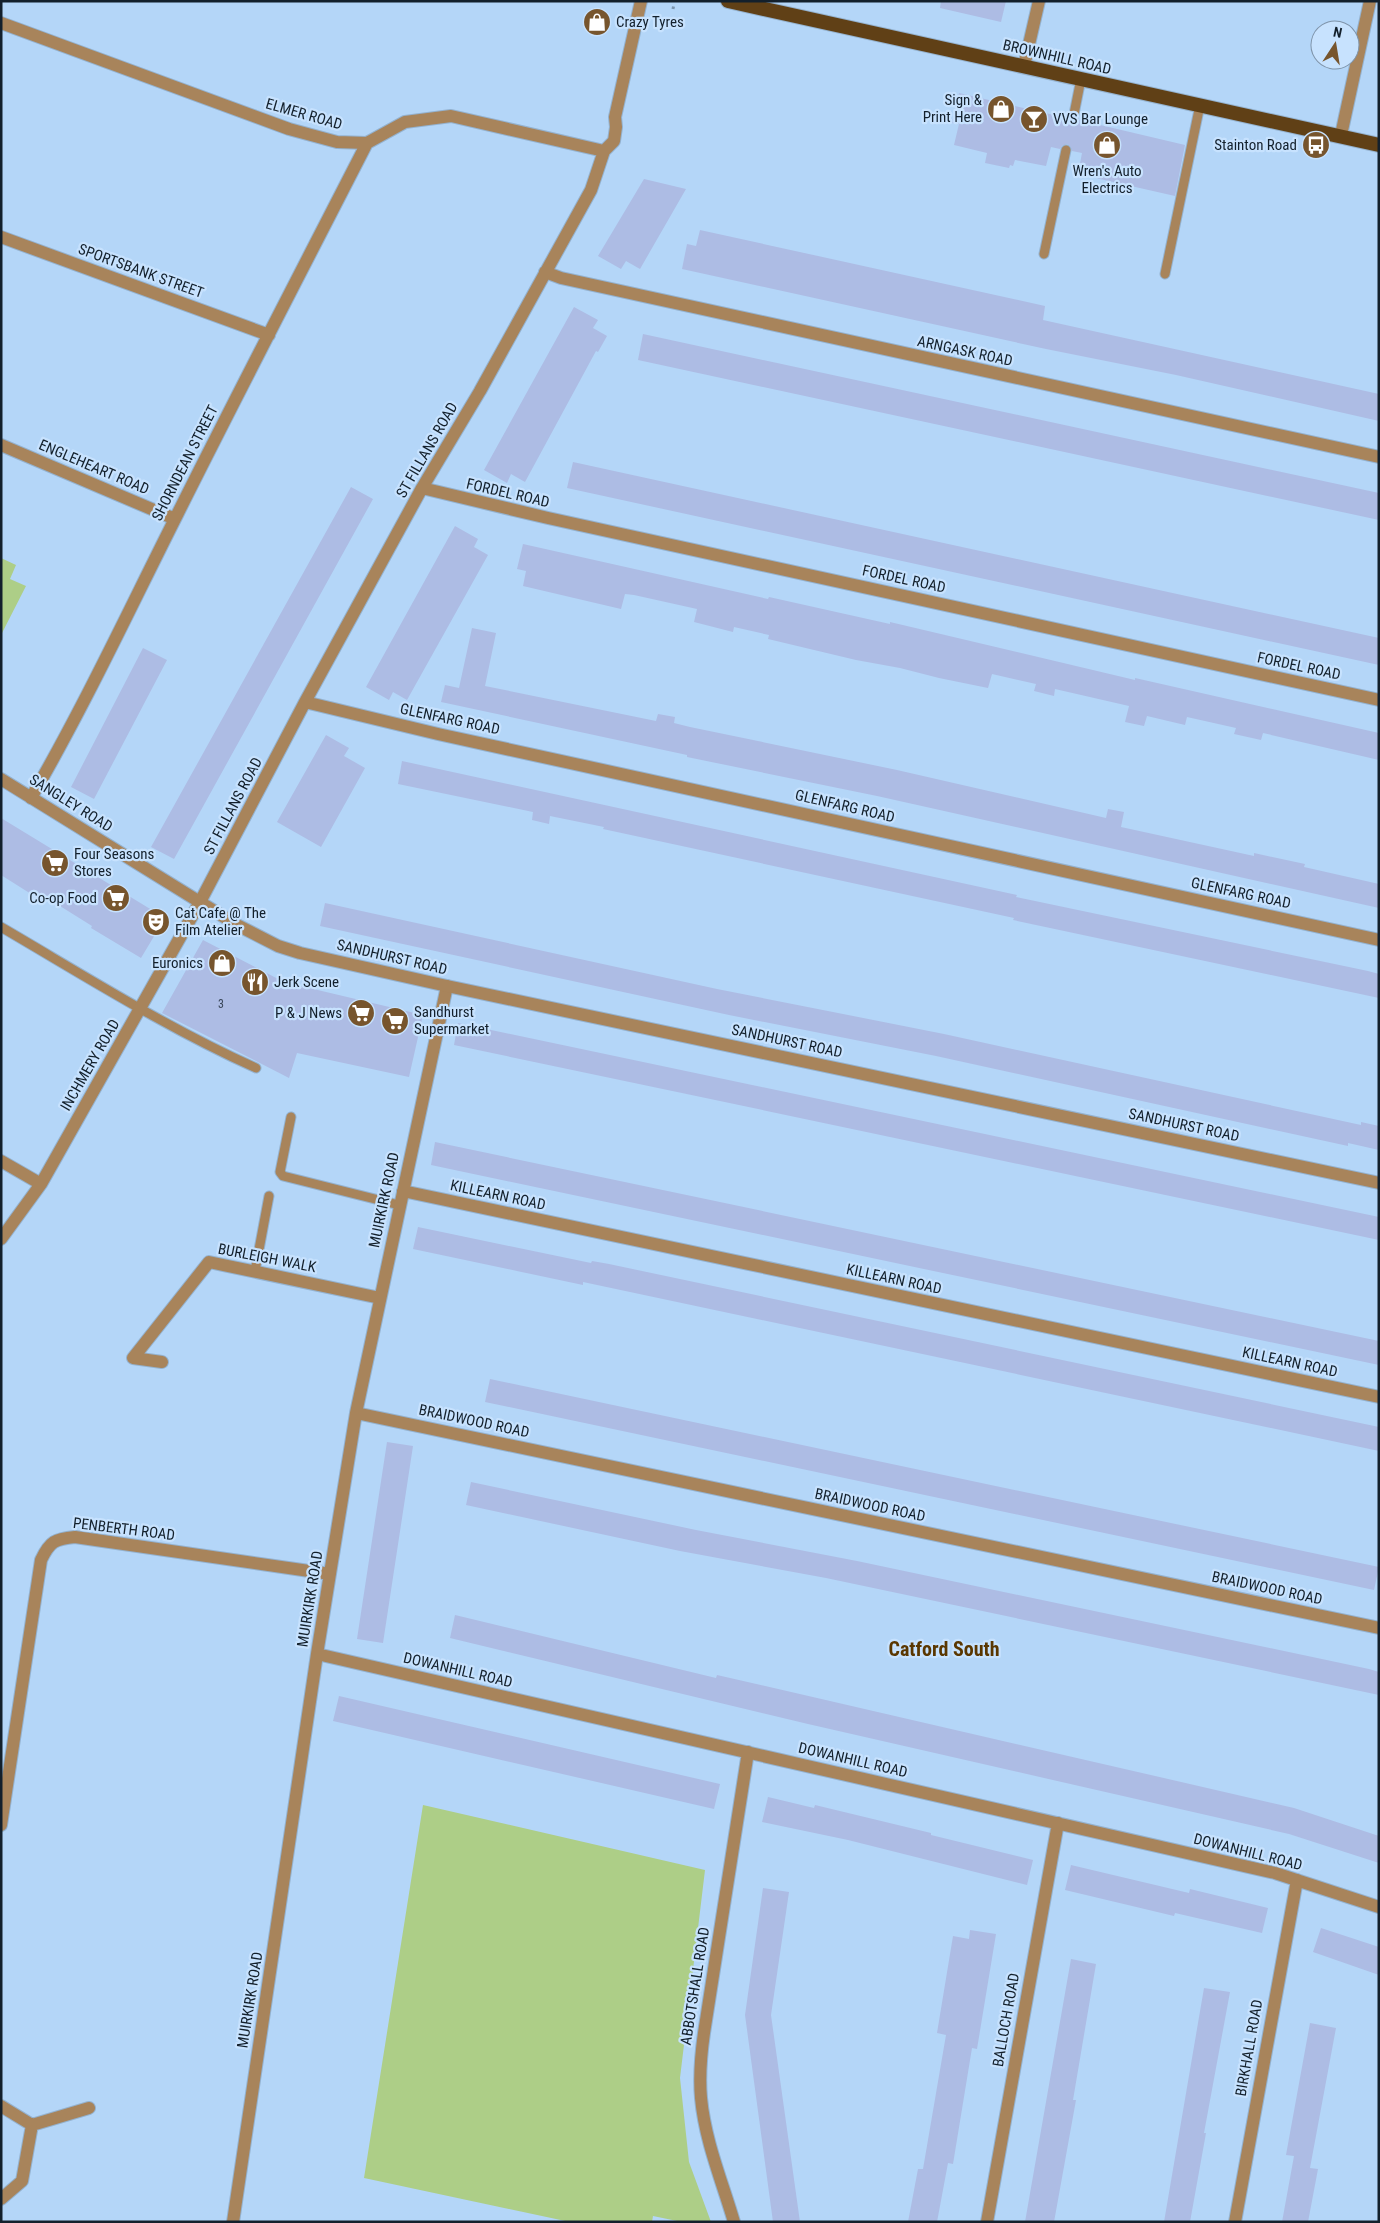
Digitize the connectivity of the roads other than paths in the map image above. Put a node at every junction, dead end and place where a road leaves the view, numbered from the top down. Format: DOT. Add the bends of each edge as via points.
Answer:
graph roads {
  1 [pos="641,1"];
  2 [pos="728,1"];
  3 [pos="1039,1"];
  4 [pos="1370,1"];
  5 [pos="1,23"];
  6 [pos="1024,66"];
  7 [pos="1081,79"];
  8 [pos="1200,105"];
  9 [pos="1073,119"];
  10 [pos="1341,136"];
  11 [pos="367,143"];
  12 [pos="1379,145"];
  13 [pos="1066,150"];
  14 [pos="604,152"];
  15 [pos="1,237"];
  16 [pos="1044,254"];
  17 [pos="545,272"];
  18 [pos="1165,274"];
  19 [pos="269,335"];
  20 [pos="1,445"];
  21 [pos="1379,457"];
  22 [pos="422,488"];
  23 [pos="175,519"];
  24 [pos="1379,700"];
  25 [pos="305,702"];
  26 [pos="1,779"];
  27 [pos="31,798"];
  28 [pos="200,902"];
  29 [pos="1,927"];
  30 [pos="1379,940"];
  31 [pos="447,986"];
  32 [pos="140,1009"];
  33 [pos="256,1068"];
  34 [pos="291,1117"];
  35 [pos="1,1161"];
  36 [pos="1379,1183"];
  37 [pos="40,1184"];
  38 [pos="402,1191"];
  39 [pos="269,1196"];
  40 [pos="400,1204"];
  41 [pos="1,1239"];
  42 [pos="255,1271"];
  43 [pos="380,1298"];
  44 [pos="162,1362"];
  45 [pos="1379,1397"];
  46 [pos="356,1413"];
  47 [pos="330,1574"];
  48 [pos="1379,1628"];
  49 [pos="317,1654"];
  50 [pos="748,1752"];
  51 [pos="1058,1823"];
  52 [pos="1,1825"];
  53 [pos="1297,1880"];
  54 [pos="1379,1907"];
  55 [pos="1,2106"];
  56 [pos="89,2108"];
  57 [pos="32,2125"];
  58 [pos="1,2199"];
  59 [pos="233,2222"];
  60 [pos="734,2222"];
  61 [pos="988,2222"];
  62 [pos="1236,2222"];
  1 -- 14 [label="street, ST FILLANS ROAD" via="615,117 614,140"];
  2 -- 6 [label="highway, BROWNHILL ROAD"];
  3 -- 6 [label="street"];
  4 -- 10 [label="street"];
  5 -- 11 [label="street, ELMER ROAD" via="289,129 337,142"];
  6 -- 7 [label="highway, BROWNHILL ROAD"];
  7 -- 8 [label="highway, BROWNHILL ROAD"];
  7 -- 9 [label="lane"];
  8 -- 10 [label="highway, BROWNHILL ROAD"];
  8 -- 18 [label="lane"];
  10 -- 12 [label="highway, BROWNHILL ROAD"];
  11 -- 14 [label="street" via="405,122 451,116"];
  11 -- 19 [label="street, SHORNDEAN STREET"];
  13 -- 16 [label="lane"];
  14 -- 17 [label="street, ST FILLANS ROAD" via="591,190"];
  15 -- 19 [label="street, SPORTSBANK STREET"];
  17 -- 21 [label="street, ARNGASK ROAD" via="677,305"];
  17 -- 22 [label="street, ST FILLANS ROAD"];
  19 -- 23 [label="street, SHORNDEAN STREET"];
  20 -- 23 [label="street, ENGLEHEART ROAD"];
  22 -- 24 [label="street, FORDEL ROAD"];
  22 -- 25 [label="street, ST FILLANS ROAD"];
  23 -- 27 [label="street, SHORNDEAN STREET" via="60,748"];
  25 -- 28 [label="street, ST FILLANS ROAD"];
  25 -- 30 [label="street, GLENFARG ROAD"];
  26 -- 27 [label="street, SANGLEY ROAD"];
  27 -- 28 [label="street, SANGLEY ROAD"];
  28 -- 31 [label="street, SANDHURST ROAD" via="237,925 289,950"];
  28 -- 32 [label="street, INCHMERY ROAD"];
  29 -- 32 [label="lane"];
  31 -- 36 [label="street, SANDHURST ROAD"];
  31 -- 38 [label="street, MUIRKIRK ROAD"];
  32 -- 33 [label="lane"];
  32 -- 37 [label="street, INCHMERY ROAD"];
  34 -- 40 [label="lane" via="280,1172 283,1176"];
  35 -- 37 [label="street"];
  37 -- 41 [label="street, INCHMERY ROAD"];
  38 -- 40 [label="street, MUIRKIRK ROAD"];
  38 -- 45 [label="street, KILLEARN ROAD"];
  39 -- 42 [label="lane"];
  40 -- 43 [label="street, MUIRKIRK ROAD"];
  42 -- 43 [label="street, BURLEIGH WALK"];
  42 -- 44 [label="street, BURLEIGH WALK" via="209,1262 132,1358"];
  43 -- 46 [label="street, MUIRKIRK ROAD"];
  46 -- 47 [label="street, MUIRKIRK ROAD"];
  46 -- 48 [label="street, BRAIDWOOD ROAD"];
  47 -- 49 [label="street, MUIRKIRK ROAD"];
  47 -- 52 [label="street, PENBERTH ROAD" via="75,1537 57,1539 41,1560"];
  49 -- 50 [label="street, DOWANHILL ROAD"];
  49 -- 59 [label="street, MUIRKIRK ROAD"];
  50 -- 51 [label="street, DOWANHILL ROAD"];
  50 -- 60 [label="street, ABBOTSHALL ROAD" via="700,2075 702,2108 713,2156"];
  51 -- 53 [label="street, DOWANHILL ROAD"];
  51 -- 61 [label="street, BALLOCH ROAD"];
  53 -- 54 [label="street, DOWANHILL ROAD"];
  53 -- 62 [label="street, BIRKHALL ROAD"];
  55 -- 57 [label="street"];
  56 -- 57 [label="street"];
  57 -- 58 [label="street" via="22,2181"];
}
